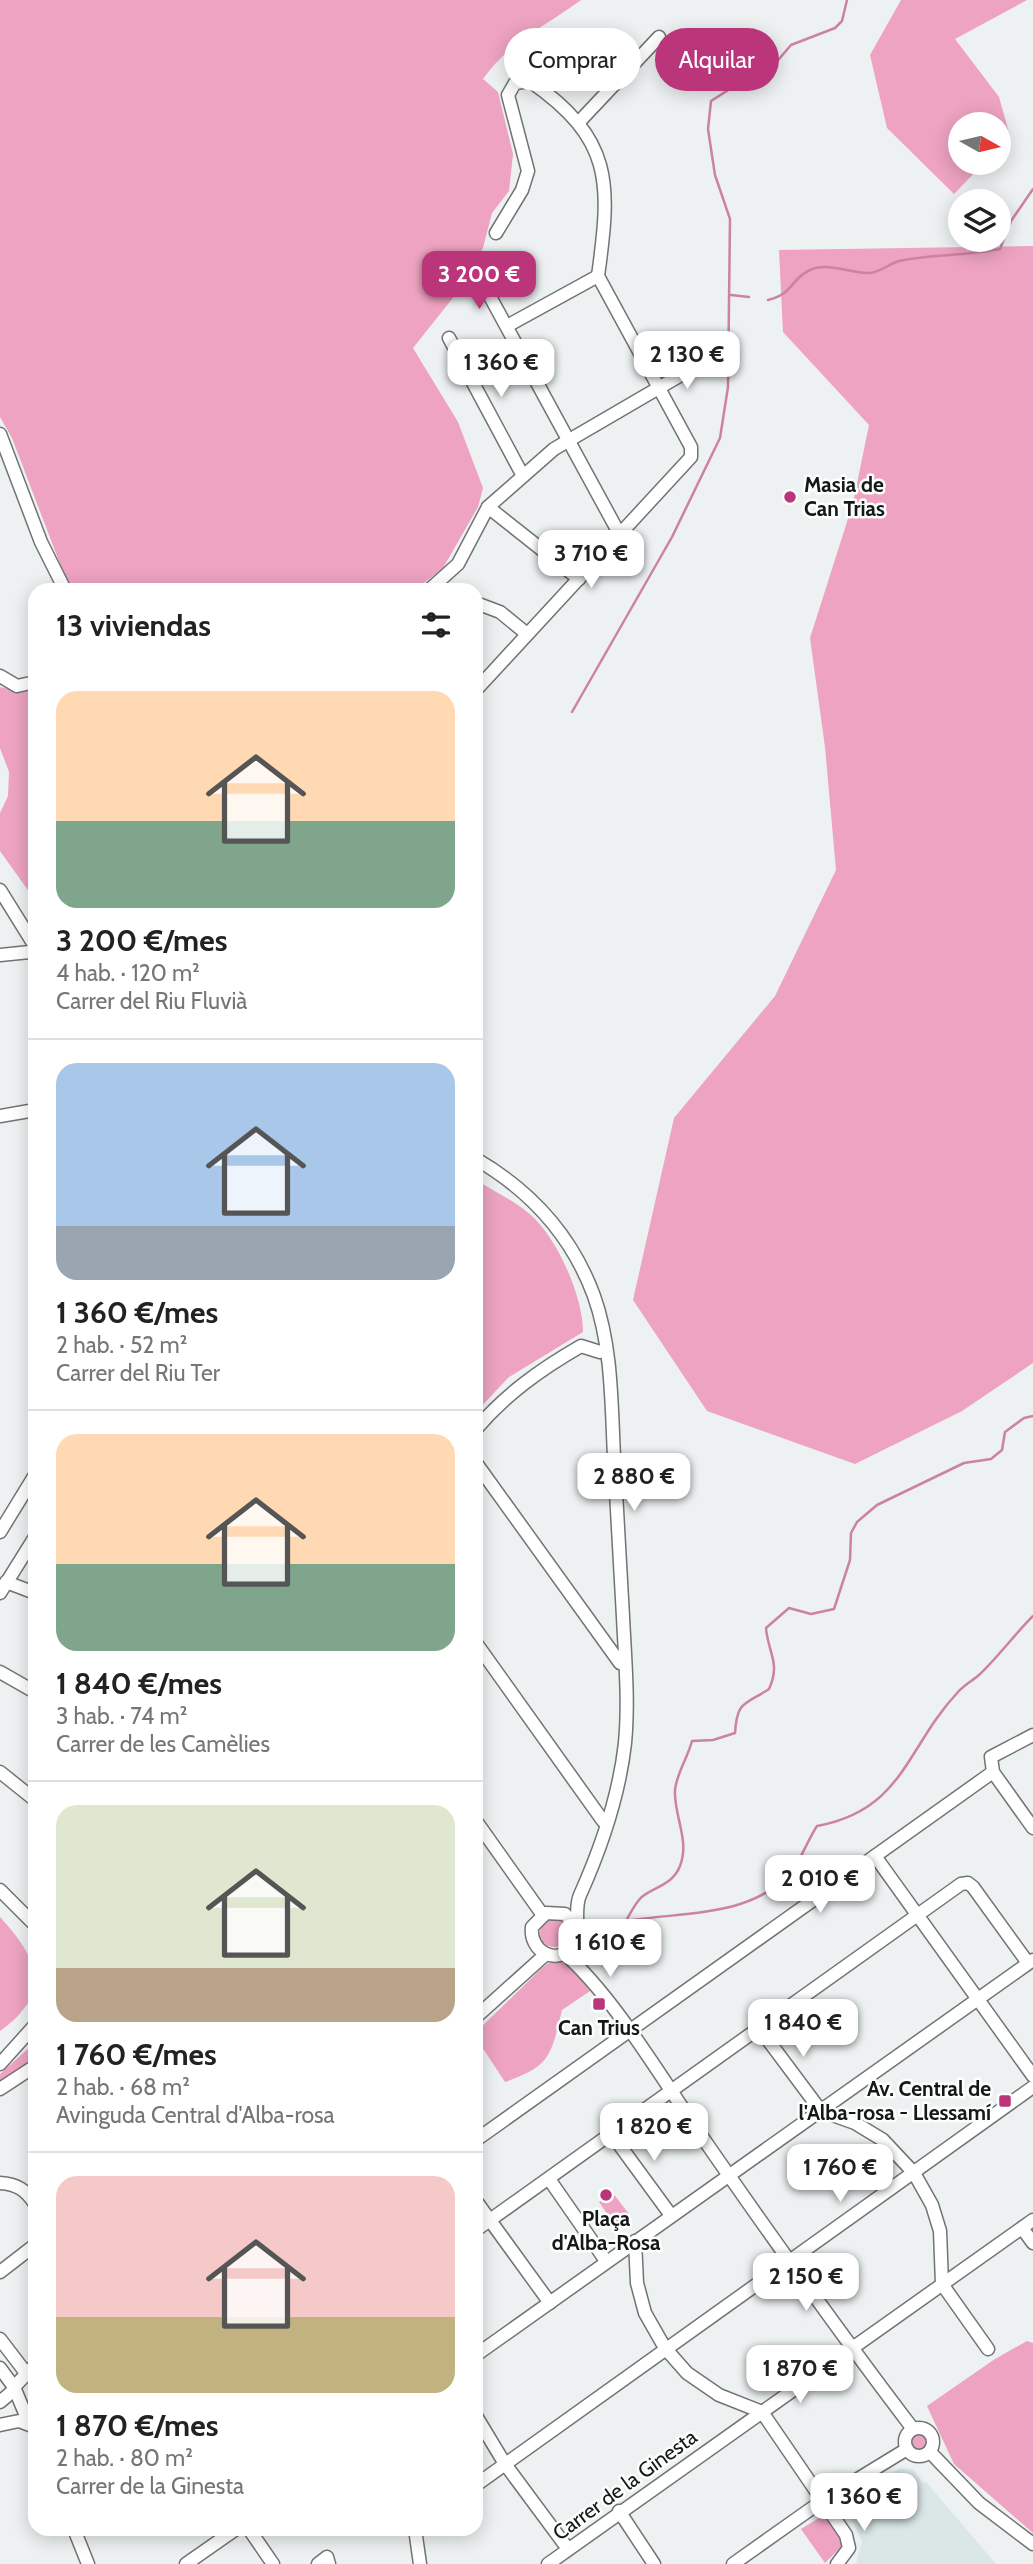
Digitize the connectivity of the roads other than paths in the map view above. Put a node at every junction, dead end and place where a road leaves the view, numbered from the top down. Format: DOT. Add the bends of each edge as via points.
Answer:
graph roads {
  1 [pos="655,41"];
  2 [pos="579,122"];
  3 [pos="496,233"];
  4 [pos="598,276"];
  5 [pos="481,280"];
  6 [pos="507,326"];
  7 [pos="449,338"];
  8 [pos="698,365"];
  9 [pos="659,388"];
  10 [pos="0,434"];
  11 [pos="568,439"];
  12 [pos="523,476"];
  13 [pos="488,507"];
  14 [pos="620,535"];
  15 [pos="579,579"];
  16 [pos="62,583"];
  17 [pos="437,583"];
  18 [pos="483,606"];
  19 [pos="527,634"];
  20 [pos="0,676"];
  21 [pos="483,682"];
  22 [pos="28,683"];
  23 [pos="0,890"];
  24 [pos="28,941"];
  25 [pos="28,951"];
  26 [pos="0,955"];
  27 [pos="28,1111"];
  28 [pos="0,1116"];
  29 [pos="483,1164"];
  30 [pos="483,1170"];
  31 [pos="600,1352"];
  32 [pos="483,1422"];
  33 [pos="483,1473"];
  34 [pos="28,1486"];
  35 [pos="0,1532"];
  36 [pos="28,1548"];
  37 [pos="3,1588"];
  38 [pos="28,1591"];
  39 [pos="483,1653"];
  40 [pos="620,1663"];
  41 [pos="0,1672"];
  42 [pos="28,1688"];
  43 [pos="1033,1735"];
  44 [pos="0,1772"];
  45 [pos="993,1772"];
  46 [pos="28,1794"];
  47 [pos="603,1821"];
  48 [pos="1033,1828"];
  49 [pos="483,1830"];
  50 [pos="875,1856"];
  51 [pos="0,1890"];
  52 [pos="549,1913"];
  53 [pos="918,1915"];
  54 [pos="28,1918"];
  55 [pos="575,1926"];
  56 [pos="564,1953"];
  57 [pos="546,1955"];
  58 [pos="1030,1961"];
  59 [pos="979,1998"];
  60 [pos="483,2011"];
  61 [pos="759,2028"];
  62 [pos="628,2031"];
  63 [pos="28,2033"];
  64 [pos="0,2064"];
  65 [pos="28,2075"];
  66 [pos="1033,2076"];
  67 [pos="1033,2087"];
  68 [pos="0,2090"];
  69 [pos="670,2090"];
  70 [pos="821,2111"];
  71 [pos="610,2132"];
  72 [pos="483,2135"];
  73 [pos="914,2173"];
  74 [pos="728,2175"];
  75 [pos="549,2179"];
  76 [pos="0,2183"];
  77 [pos="28,2196"];
  78 [pos="483,2210"];
  79 [pos="670,2214"];
  80 [pos="490,2220"];
  81 [pos="1033,2220"];
  82 [pos="483,2225"];
  83 [pos="1022,2228"];
  84 [pos="635,2241"];
  85 [pos="1033,2243"];
  86 [pos="28,2250"];
  87 [pos="789,2261"];
  88 [pos="606,2262"];
  89 [pos="0,2272"];
  90 [pos="942,2284"];
  91 [pos="550,2303"];
  92 [pos="0,2339"];
  93 [pos="665,2348"];
  94 [pos="851,2348"];
  95 [pos="988,2349"];
  96 [pos="483,2350"];
  97 [pos="0,2368"];
  98 [pos="28,2369"];
  99 [pos="28,2375"];
  100 [pos="9,2391"];
  101 [pos="762,2412"];
  102 [pos="28,2422"];
  103 [pos="0,2425"];
  104 [pos="28,2427"];
  105 [pos="483,2428"];
  106 [pos="913,2429"];
  107 [pos="907,2449"];
  108 [pos="930,2452"];
  109 [pos="505,2464"];
  110 [pos="483,2480"];
  111 [pos="822,2501"];
  112 [pos="620,2511"];
  113 [pos="77,2536"];
  114 [pos="226,2536"];
  115 [pos="254,2536"];
  116 [pos="417,2536"];
  117 [pos="1033,2544"];
  118 [pos="568,2549"];
  119 [pos="89,2564"];
  120 [pos="186,2564"];
  121 [pos="273,2564"];
  122 [pos="318,2564"];
  123 [pos="328,2564"];
  124 [pos="421,2564"];
  125 [pos="548,2564"];
  126 [pos="654,2564"];
  127 [pos="733,2564"];
  128 [pos="837,2564"];
  1 -- 2 [label="street"];
  2 -- 3 [label="street" via="530,81 512,85 508,95 528,171"];
  2 -- 4 [label="street" via="596,152 606,198"];
  4 -- 6 [label="street"];
  4 -- 9 [label="street"];
  5 -- 6 [label="street"];
  6 -- 11 [label="street"];
  7 -- 12 [label="street"];
  8 -- 9 [label="street"];
  9 -- 11 [label="street"];
  9 -- 14 [label="street" via="691,447 691,457"];
  10 -- 16 [label="street"];
  11 -- 12 [label="street"];
  11 -- 14 [label="street"];
  12 -- 13 [label="street"];
  13 -- 15 [label="street"];
  13 -- 17 [label="street" via="458,564"];
  14 -- 15 [label="street"];
  15 -- 19 [label="street"];
  18 -- 19 [label="street" via="500,612"];
  19 -- 21 [label="street"];
  20 -- 22 [label="street" via="17,685"];
  23 -- 24 [label="street"];
  25 -- 26 [label="street"];
  27 -- 28 [label="street"];
  29 -- 55 [label="street" via="525,1194 558,1229 590,1286 606,1346 627,1713 615,1799 575,1906"];
  30 -- 31 [label="street" via="529,1205 563,1246 586,1291"];
  31 -- 32 [label="street" via="581,1346 556,1360 508,1395"];
  31 -- 40 [label="street"];
  33 -- 40 [label="street"];
  34 -- 35 [label="street"];
  36 -- 37 [label="street"];
  37 -- 38 [label="street"];
  39 -- 47 [label="street"];
  40 -- 47 [label="street" via="620,1733"];
  41 -- 42 [label="street"];
  43 -- 45 [label="street" via="991,1757"];
  44 -- 46 [label="street"];
  45 -- 48 [label="street"];
  45 -- 50 [label="street"];
  47 -- 52 [label="street" via="572,1896"];
  49 -- 52 [label="street"];
  50 -- 53 [label="street"];
  50 -- 62 [label="street"];
  51 -- 54 [label="street"];
  52 -- 55 [label="street" via="565,1914"];
  52 -- 57 [label="street" via="531,1932 535,1945"];
  53 -- 58 [label="street" via="968,1883"];
  53 -- 59 [label="street"];
  53 -- 61 [label="street"];
  55 -- 56 [label="street" via="575,1941"];
  56 -- 57 [label="street"];
  56 -- 62 [label="street" via="581,1967"];
  57 -- 60 [label="street"];
  58 -- 59 [label="street"];
  59 -- 66 [label="street"];
  59 -- 70 [label="street"];
  61 -- 69 [label="street"];
  61 -- 70 [label="street"];
  62 -- 69 [label="street"];
  62 -- 72 [label="street"];
  63 -- 64 [label="street"];
  65 -- 68 [label="street"];
  67 -- 73 [label="street"];
  69 -- 71 [label="street"];
  69 -- 74 [label="street"];
  70 -- 73 [label="street" via="855,2123 883,2140"];
  70 -- 74 [label="street"];
  71 -- 75 [label="street"];
  71 -- 79 [label="street"];
  73 -- 87 [label="street"];
  73 -- 90 [label="street" via="940,2231"];
  74 -- 79 [label="street"];
  74 -- 87 [label="street"];
  75 -- 80 [label="street"];
  75 -- 88 [label="street"];
  76 -- 77 [label="street" via="15,2184"];
  78 -- 80 [label="street"];
  79 -- 84 [label="street"];
  80 -- 82 [label="street"];
  80 -- 91 [label="street"];
  81 -- 83 [label="street, Carrer de la Ginesta"];
  83 -- 85 [label="street"];
  83 -- 90 [label="street, Carrer de la Ginesta"];
  84 -- 88 [label="street"];
  84 -- 93 [label="street" via="645,2313"];
  86 -- 89 [label="street"];
  87 -- 93 [label="street"];
  87 -- 94 [label="street"];
  88 -- 91 [label="street"];
  90 -- 94 [label="street, Carrer de la Ginesta"];
  90 -- 95 [label="street"];
  91 -- 96 [label="street"];
  92 -- 98 [label="street"];
  93 -- 101 [label="street" via="687,2373 719,2395"];
  93 -- 109 [label="street"];
  94 -- 101 [label="street, Carrer de la Ginesta"];
  94 -- 106 [label="street"];
  97 -- 100 [label="street"];
  99 -- 100 [label="street"];
  100 -- 102 [label="street"];
  101 -- 111 [label="street"];
  101 -- 112 [label="street, Carrer de la Ginesta"];
  103 -- 104 [label="street" via="13,2421"];
  105 -- 109 [label="street"];
  106 -- 107 [label="street" via="906,2436"];
  106 -- 108 [label="street" via="931,2434"];
  107 -- 108 [label="street" via="918,2456"];
  107 -- 111 [label="street"];
  108 -- 117 [label="street" via="979,2503"];
  109 -- 110 [label="street"];
  109 -- 118 [label="street"];
  111 -- 127 [label="street"];
  111 -- 128 [label="street" via="849,2542 847,2553"];
  112 -- 118 [label="street, Carrer de la Ginesta"];
  112 -- 126 [label="street"];
  113 -- 119 [label="street"];
  114 -- 120 [label="street"];
  115 -- 121 [label="street"];
  116 -- 124 [label="street"];
  118 -- 125 [label="street, Carrer de la Ginesta"];
  122 -- 123 [label="street" via="327,2557"];
}
